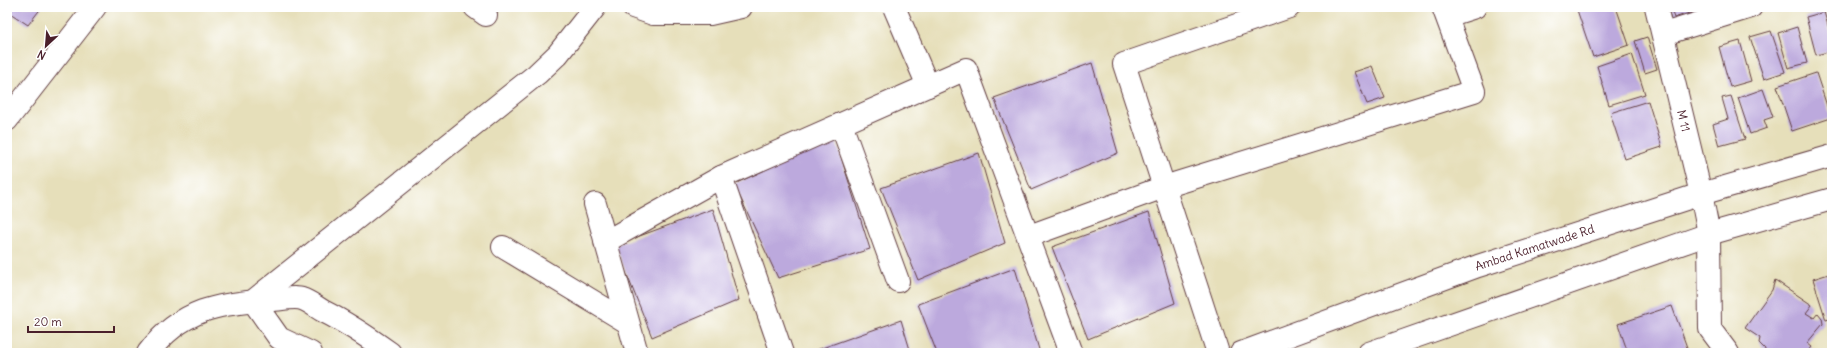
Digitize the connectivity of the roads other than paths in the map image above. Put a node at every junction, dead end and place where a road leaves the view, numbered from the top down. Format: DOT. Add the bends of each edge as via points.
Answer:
graph roads {
  1 [pos="95,7"];
  2 [pos="595,7"];
  3 [pos="633,7"];
  4 [pos="894,7"];
  5 [pos="1289,7"];
  6 [pos="1474,7"];
  7 [pos="1656,7"];
  8 [pos="1751,7"];
  9 [pos="733,8"];
  10 [pos="1445,12"];
  11 [pos="1664,34"];
  12 [pos="928,86"];
  13 [pos="7,120"];
  14 [pos="841,124"];
  15 [pos="1832,156"];
  16 [pos="722,177"];
  17 [pos="1164,187"];
  18 [pos="1701,194"];
  19 [pos="1832,199"];
  20 [pos="595,204"];
  21 [pos="1709,234"];
  22 [pos="1029,236"];
  23 [pos="605,242"];
  24 [pos="503,247"];
  25 [pos="898,281"];
  26 [pos="252,301"];
  27 [pos="627,322"];
  28 [pos="148,353"];
  29 [pos="311,353"];
  30 [pos="390,353"];
  31 [pos="637,353"];
  32 [pos="782,353"];
  33 [pos="1071,353"];
  34 [pos="1218,353"];
  35 [pos="1241,353"];
  36 [pos="1369,353"];
  37 [pos="1728,353"];
  1 -- 13 [label="street"];
  2 -- 26 [label="street" via="558,54 537,74"];
  3 -- 9 [label="street" via="653,14 710,14"];
  4 -- 12 [label="street"];
  5 -- 17 [label="street" via="1124,64"];
  6 -- 10 [label="street"];
  7 -- 11 [label="street, M 11"];
  8 -- 11 [label="street"];
  10 -- 17 [label="street" via="1474,91"];
  11 -- 18 [label="street, M 11"];
  12 -- 14 [label="street"];
  12 -- 22 [label="street" via="966,69"];
  14 -- 16 [label="street"];
  14 -- 25 [label="street"];
  15 -- 18 [label="street, Ambad Kamatwade Rd"];
  16 -- 23 [label="street"];
  16 -- 32 [label="street"];
  17 -- 22 [label="street"];
  17 -- 34 [label="street"];
  18 -- 21 [label="street, M 11"];
  18 -- 35 [label="street, Ambad Kamatwade Rd" via="1478,266"];
  19 -- 21 [label="street"];
  20 -- 23 [label="street"];
  21 -- 36 [label="street"];
  21 -- 37 [label="street, M 11" via="1710,329"];
  22 -- 33 [label="street"];
  23 -- 27 [label="street"];
  24 -- 27 [label="street"];
  26 -- 28 [label="street" via="211,307 194,313 158,340"];
  26 -- 29 [label="street" via="279,338"];
  26 -- 30 [label="street" via="301,298 358,329"];
  27 -- 31 [label="street"];
}
